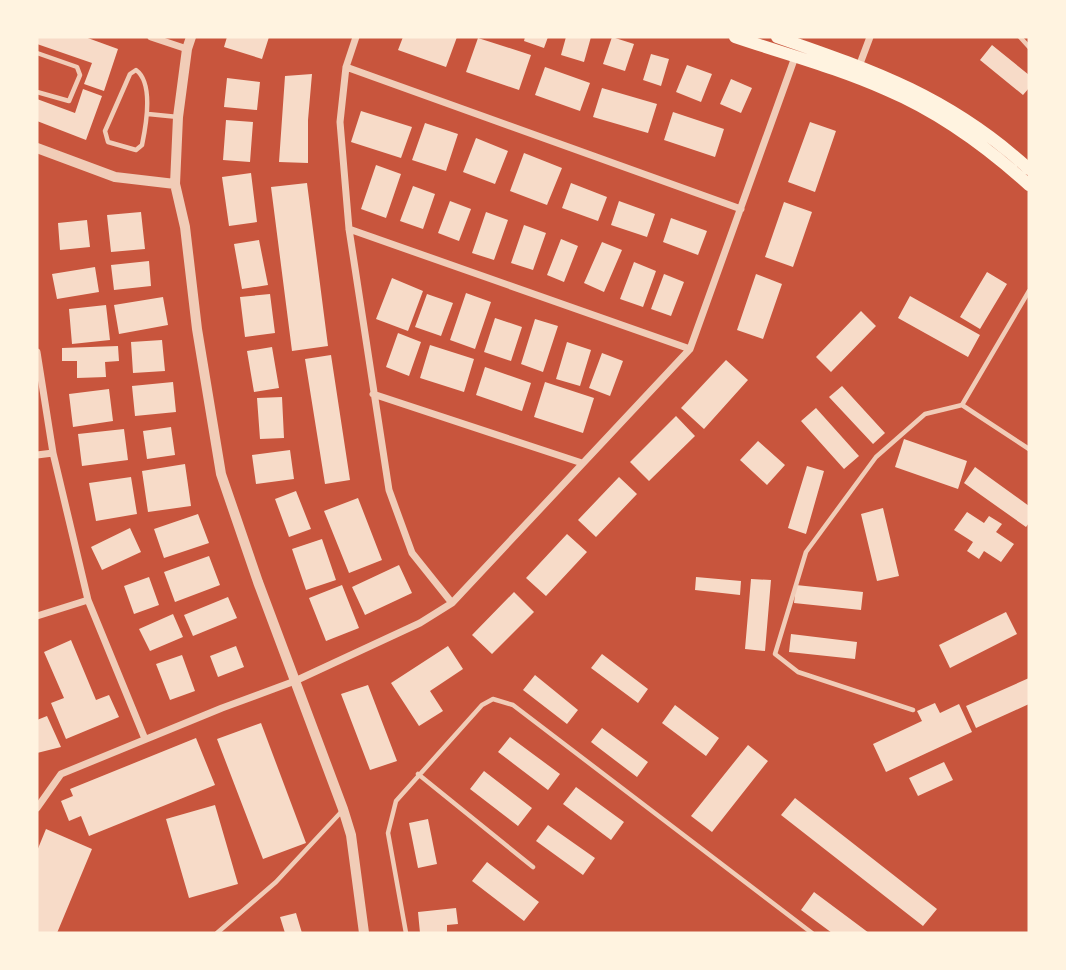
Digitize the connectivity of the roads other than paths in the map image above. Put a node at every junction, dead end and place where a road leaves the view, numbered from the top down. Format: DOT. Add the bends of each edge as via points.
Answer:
graph roads {
  1 [pos="152,37"];
  2 [pos="191,37"];
  3 [pos="356,37"];
  4 [pos="735,37"];
  5 [pos="777,37"];
  6 [pos="870,37"];
  7 [pos="1020,37"];
  8 [pos="1029,47"];
  9 [pos="187,49"];
  10 [pos="37,53"];
  11 [pos="795,57"];
  12 [pos="346,67"];
  13 [pos="856,71"];
  14 [pos="37,92"];
  15 [pos="148,114"];
  16 [pos="178,117"];
  17 [pos="37,148"];
  18 [pos="1029,169"];
  19 [pos="175,184"];
  20 [pos="1029,185"];
  21 [pos="741,209"];
  22 [pos="349,229"];
  23 [pos="1029,290"];
  24 [pos="690,349"];
  25 [pos="37,352"];
  26 [pos="373,394"];
  27 [pos="962,405"];
  28 [pos="1029,449"];
  29 [pos="53,453"];
  30 [pos="37,455"];
  31 [pos="582,463"];
  32 [pos="88,600"];
  33 [pos="452,603"];
  34 [pos="37,616"];
  35 [pos="295,681"];
  36 [pos="913,710"];
  37 [pos="145,739"];
  38 [pos="418,774"];
  39 [pos="37,808"];
  40 [pos="344,809"];
  41 [pos="533,867"];
  42 [pos="217,933"];
  43 [pos="364,933"];
  44 [pos="406,933"];
  45 [pos="812,933"];
  1 -- 9 [label="street"];
  2 -- 9 [label="street"];
  3 -- 12 [label="street"];
  4 -- 11 [label="main road"];
  5 -- 13 [label="main road"];
  6 -- 13 [label="street"];
  7 -- 8 [label="lane"];
  9 -- 16 [label="street"];
  10 -- 14 [label="lane" via="76,67 80,75 69,101"];
  11 -- 13 [label="main road"];
  11 -- 21 [label="street"];
  12 -- 21 [label="street"];
  12 -- 22 [label="street" via="340,122"];
  13 -- 18 [label="main road" via="910,87 960,115"];
  13 -- 20 [label="main road" via="936,115"];
  15 -- 15 [label="lane" via="136,150 104,137 130,74 136,70 144,79"];
  15 -- 16 [label="lane"];
  16 -- 19 [label="street"];
  17 -- 19 [label="street" via="115,177"];
  19 -- 35 [label="street" via="221,474"];
  21 -- 24 [label="street"];
  22 -- 24 [label="street"];
  22 -- 26 [label="street"];
  23 -- 27 [label="lane"];
  24 -- 31 [label="street"];
  25 -- 29 [label="street"];
  26 -- 31 [label="street"];
  26 -- 33 [label="street" via="389,490 407,540"];
  27 -- 28 [label="lane"];
  27 -- 36 [label="lane" via="925,414 876,457 806,552 775,654 798,672"];
  29 -- 30 [label="street"];
  29 -- 32 [label="street"];
  31 -- 33 [label="street"];
  32 -- 34 [label="street"];
  32 -- 37 [label="street"];
  33 -- 35 [label="street" via="420,623"];
  35 -- 37 [label="street"];
  35 -- 40 [label="street"];
  37 -- 39 [label="street" via="61,774"];
  38 -- 41 [label="lane"];
  38 -- 44 [label="lane" via="396,801 388,833"];
  38 -- 45 [label="lane" via="482,705 493,699 513,705"];
  40 -- 42 [label="lane" via="276,881"];
  40 -- 43 [label="street"];
}
